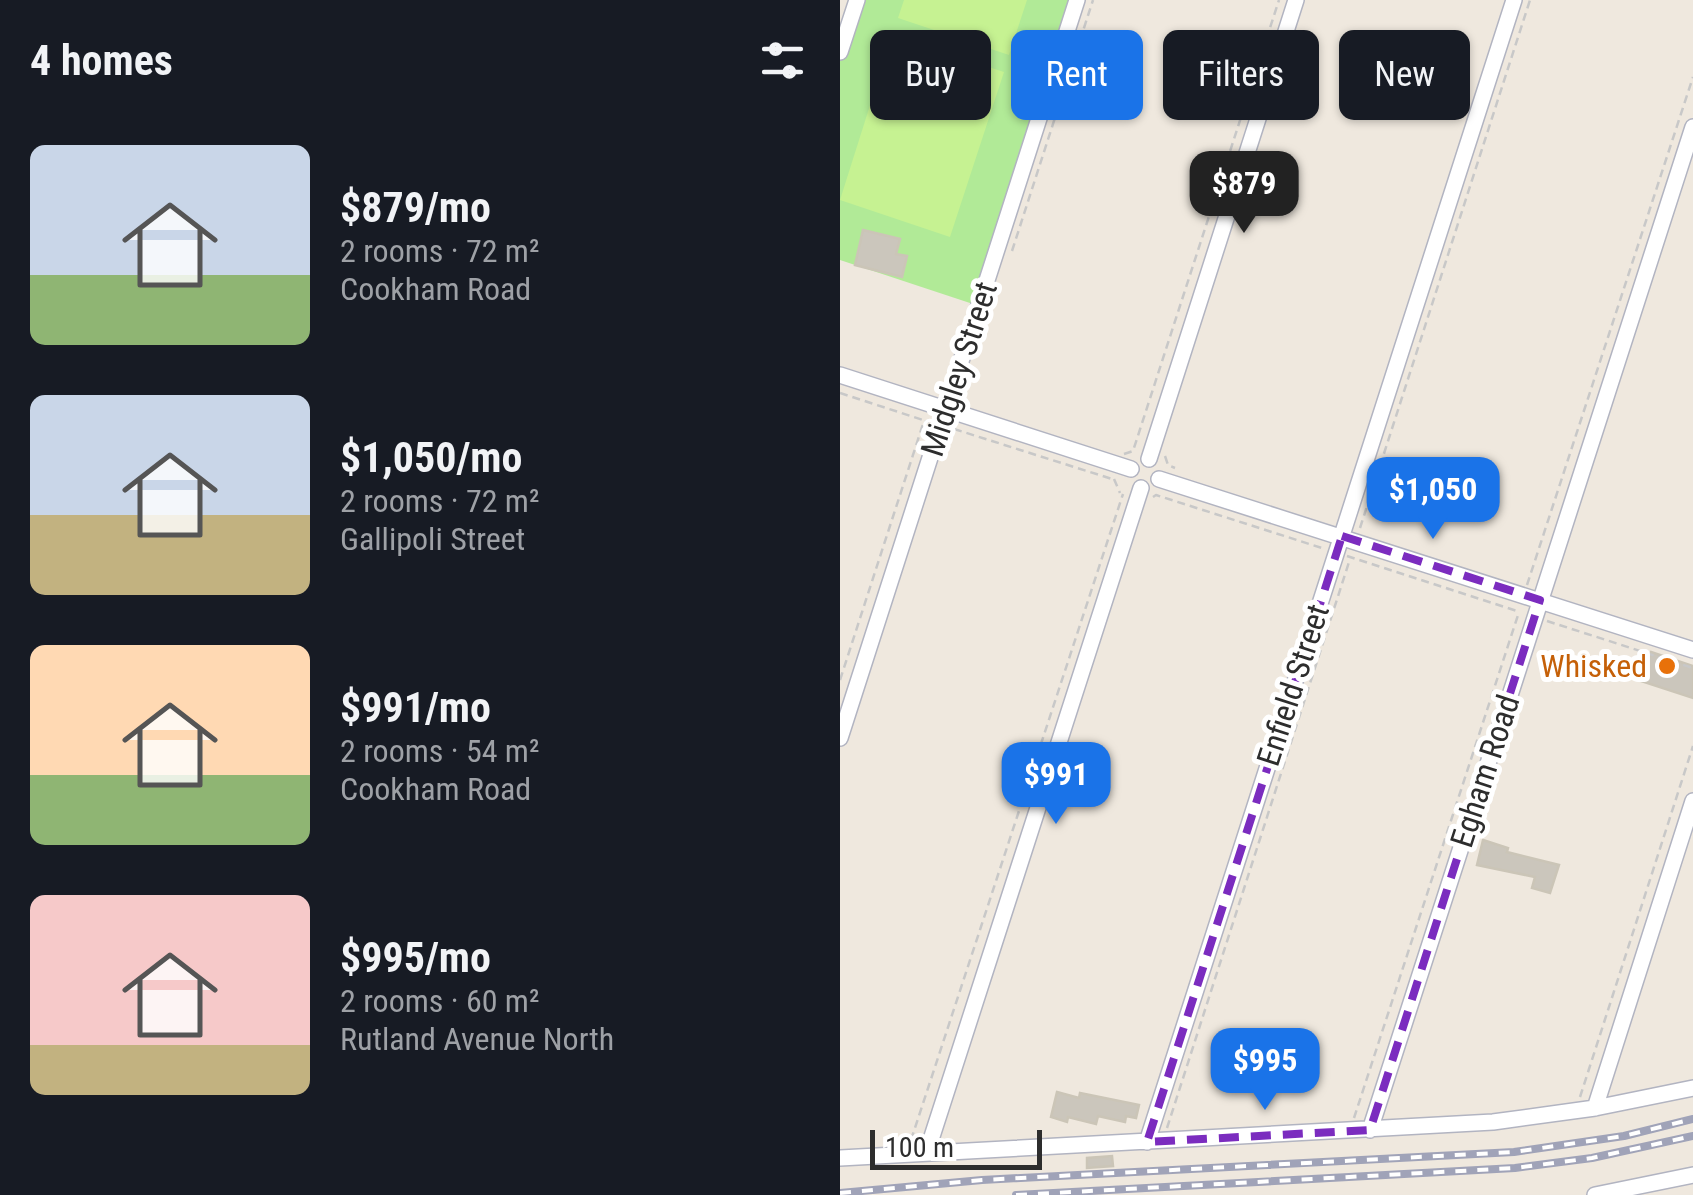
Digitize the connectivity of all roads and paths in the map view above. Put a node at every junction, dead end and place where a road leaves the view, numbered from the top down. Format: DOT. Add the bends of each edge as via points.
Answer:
graph roads {
  1 [pos="857,0"];
  2 [pos="1077,0"];
  3 [pos="1278,0"];
  4 [pos="1296,0"];
  5 [pos="1514,0"];
  6 [pos="1530,0"];
  7 [pos="840,52"];
  8 [pos="1693,127"];
  9 [pos="840,375"];
  10 [pos="840,393"];
  11 [pos="946,408"];
  12 [pos="924,421"];
  13 [pos="954,429"];
  14 [pos="1150,453"];
  15 [pos="1125,467"];
  16 [pos="1164,481"];
  17 [pos="1120,493"];
  18 [pos="1140,493"];
  19 [pos="1349,538"];
  20 [pos="1343,555"];
  21 [pos="1537,609"];
  22 [pos="1693,650"];
  23 [pos="1693,668"];
  24 [pos="840,738"];
  25 [pos="1693,746"];
  26 [pos="1693,801"];
  27 [pos="1693,1088"];
  28 [pos="1578,1103"];
  29 [pos="1595,1108"];
  30 [pos="1370,1130"];
  31 [pos="1165,1134"];
  32 [pos="1148,1142"];
  33 [pos="927,1152"];
  34 [pos="906,1154"];
  35 [pos="840,1158"];
  36 [pos="1693,1175"];
  37 [pos="1595,1195"];
  1 -- 7 [label="street"];
  2 -- 11 [label="street, Midgley Street"];
  3 -- 15 [label="path" via="1134,451 1122,454"];
  4 -- 14 [label="street"];
  5 -- 19 [label="street, Enfield Street"];
  6 -- 19 [label="path"];
  8 -- 21 [label="street, Egham Road"];
  9 -- 11 [label="street"];
  10 -- 12 [label="path"];
  11 -- 15 [label="street"];
  11 -- 24 [label="street, Midgley Street"];
  13 -- 17 [label="path" via="1114,480"];
  14 -- 15 [label="street"];
  14 -- 16 [label="street"];
  14 -- 16 [label="path" via="1166,453 1175,467"];
  15 -- 18 [label="street"];
  16 -- 18 [label="street"];
  16 -- 19 [label="street"];
  17 -- 18 [label="path"];
  17 -- 34 [label="path"];
  18 -- 20 [label="path" via="1146,502 1156,495"];
  18 -- 33 [label="street"];
  19 -- 20 [label="street, Enfield Street"];
  19 -- 21 [label="street"];
  20 -- 21 [label="path"];
  20 -- 31 [label="path"];
  20 -- 32 [label="street, Enfield Street"];
  21 -- 22 [label="street"];
  21 -- 23 [label="path"];
  21 -- 30 [label="street, Egham Road"];
  25 -- 28 [label="path"];
  26 -- 29 [label="street"];
  27 -- 29 [label="street"];
  29 -- 30 [label="street"];
  30 -- 32 [label="street"];
  32 -- 33 [label="street"];
  33 -- 34 [label="street"];
  34 -- 35 [label="street"];
  36 -- 37 [label="street"];
}
